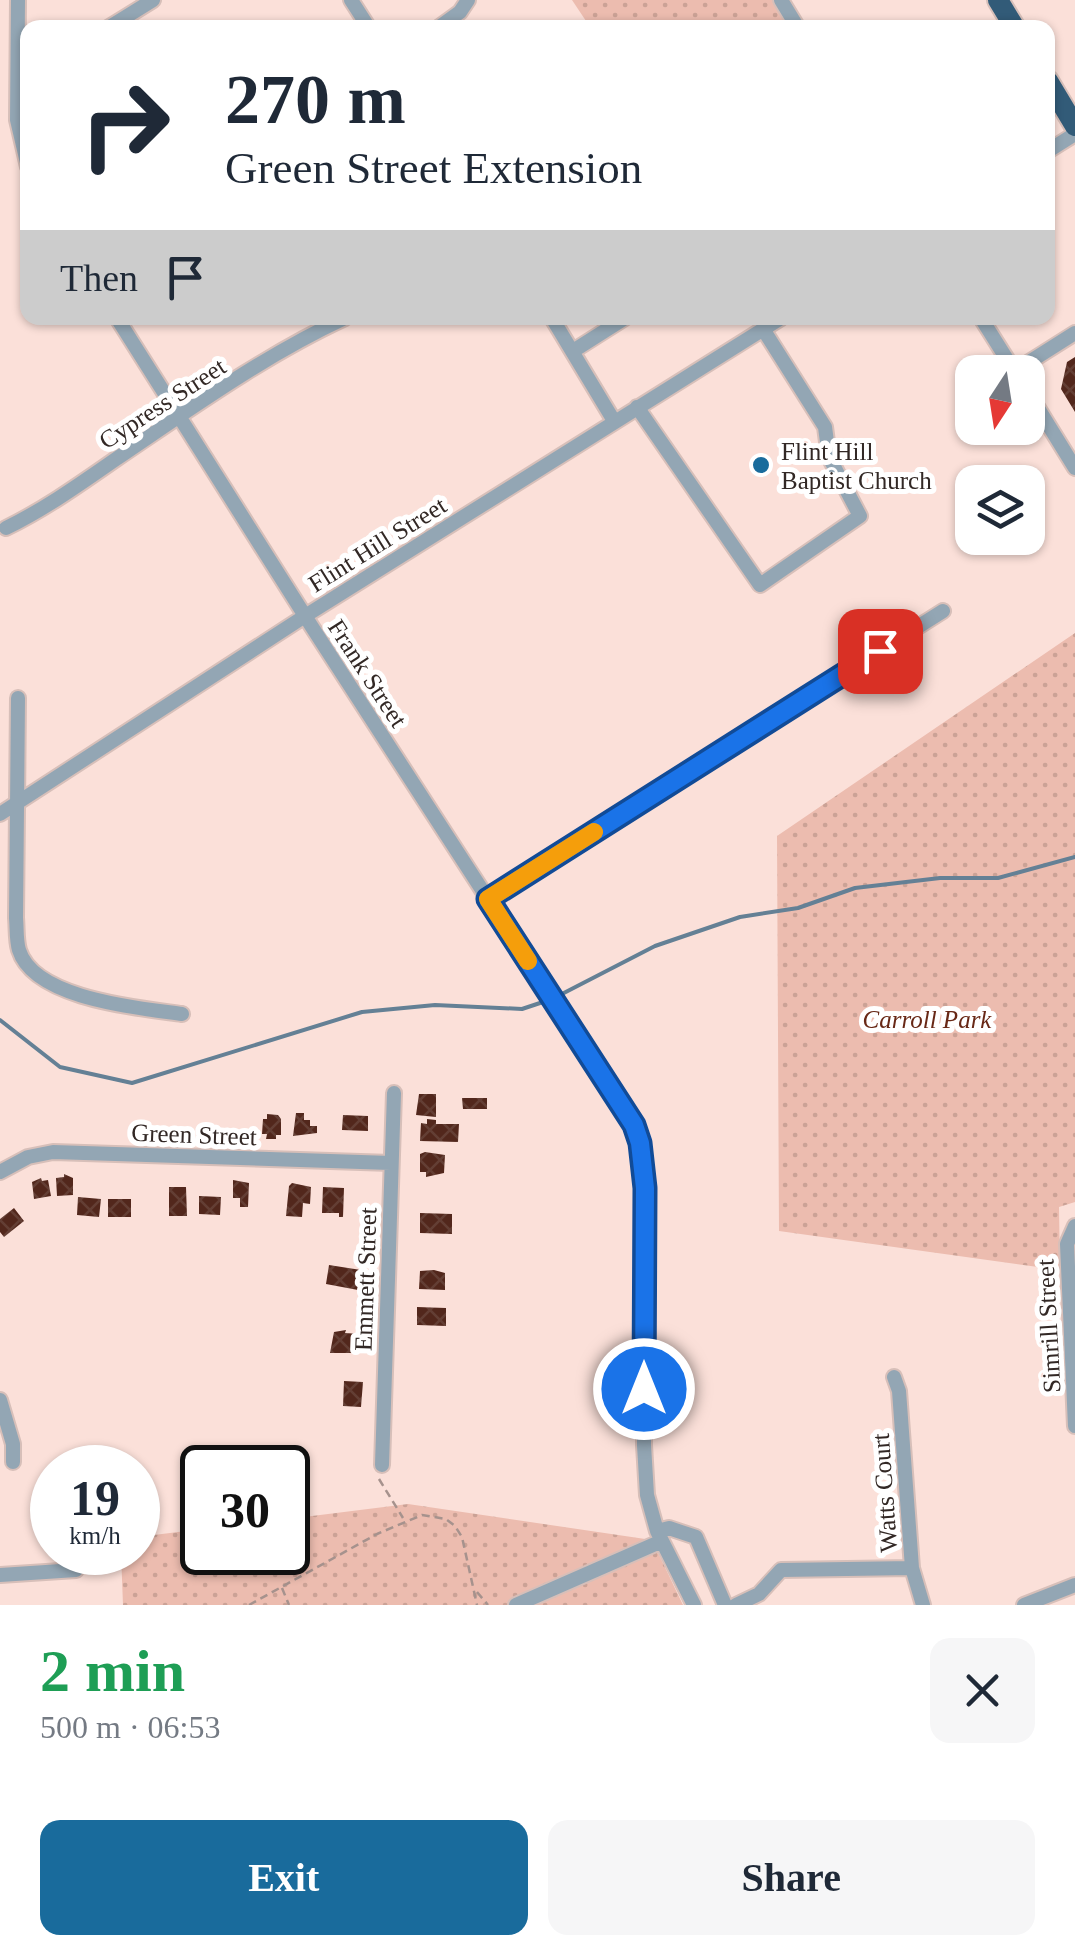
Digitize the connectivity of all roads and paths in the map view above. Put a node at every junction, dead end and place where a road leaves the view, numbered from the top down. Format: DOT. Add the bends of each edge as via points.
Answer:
graph roads {
  1 [pos="18,0"];
  2 [pos="152,0"];
  3 [pos="468,0"];
  4 [pos="121,20"];
  5 [pos="451,20"];
  6 [pos="20,40"];
  7 [pos="1055,94"];
  8 [pos="1075,130"];
  9 [pos="1055,146"];
  10 [pos="122,325"];
  11 [pos="333,325"];
  12 [pos="556,325"];
  13 [pos="614,325"];
  14 [pos="769,325"];
  15 [pos="985,325"];
  16 [pos="762,329"];
  17 [pos="1075,333"];
  18 [pos="573,351"];
  19 [pos="1004,355"];
  20 [pos="1041,355"];
  21 [pos="637,406"];
  22 [pos="178,418"];
  23 [pos="1045,419"];
  24 [pos="614,421"];
  25 [pos="1075,468"];
  26 [pos="6,528"];
  27 [pos="943,610"];
  28 [pos="305,616"];
  29 [pos="18,698"];
  30 [pos="16,802"];
  31 [pos="0,814"];
  32 [pos="488,899"];
  33 [pos="182,1014"];
  34 [pos="394,1094"];
  35 [pos="391,1163"];
  36 [pos="0,1172"];
  37 [pos="1075,1226"];
  38 [pos="894,1377"];
  39 [pos="0,1400"];
  40 [pos="1075,1426"];
  41 [pos="13,1462"];
  42 [pos="380,1468"];
  43 [pos="404,1520"];
  44 [pos="660,1536"];
  45 [pos="912,1568"];
  46 [pos="30,1573"];
  47 [pos="0,1575"];
  48 [pos="1075,1585"];
  49 [pos="282,1588"];
  50 [pos="475,1591"];
  51 [pos="544,1600"];
  52 [pos="249,1605"];
  53 [pos="289,1605"];
  54 [pos="477,1605"];
  55 [pos="488,1605"];
  56 [pos="516,1605"];
  57 [pos="694,1605"];
  58 [pos="724,1605"];
  59 [pos="736,1605"];
  60 [pos="923,1605"];
  61 [pos="1024,1605"];
  1 -- 6 [label="street"];
  2 -- 4 [label="street"];
  3 -- 5 [label="street"];
  7 -- 8 [label="highway"];
  8 -- 9 [label="street"];
  10 -- 22 [label="street, Frank Street"];
  11 -- 22 [label="street, Cypress Street"];
  12 -- 18 [label="street"];
  13 -- 18 [label="street"];
  14 -- 16 [label="street, Flint Hill Street"];
  15 -- 19 [label="street"];
  16 -- 21 [label="street, Flint Hill Street"];
  16 -- 21 [label="street" via="825,427 829,457 860,516 760,585"];
  17 -- 20 [label="street"];
  18 -- 24 [label="street"];
  21 -- 24 [label="street, Flint Hill Street"];
  22 -- 26 [label="street, Cypress Street"];
  22 -- 28 [label="street, Frank Street"];
  23 -- 25 [label="street"];
  24 -- 28 [label="street, Flint Hill Street"];
  27 -- 32 [label="street"];
  28 -- 30 [label="street, Flint Hill Street"];
  28 -- 32 [label="street, Frank Street"];
  29 -- 30 [label="street"];
  30 -- 31 [label="street, Flint Hill Street"];
  30 -- 33 [label="street" via="18,941 30,967 87,996"];
  32 -- 44 [label="street, Frank Street" via="640,1143 644,1445 647,1495"];
  34 -- 35 [label="street, Emmett Street"];
  35 -- 36 [label="street, Green Street" via="53,1152 28,1156"];
  35 -- 42 [label="street, Emmett Street"];
  37 -- 40 [label="street, Simrill Street" via="1066,1244"];
  38 -- 45 [label="street, Watts Court"];
  39 -- 41 [label="street"];
  42 -- 43 [label="path" via="391,1504"];
  43 -- 49 [label="path"];
  43 -- 50 [label="path" via="435,1516 456,1526"];
  44 -- 51 [label="street"];
  44 -- 57 [label="street, Frank Street"];
  44 -- 58 [label="street" via="669,1528 696,1537"];
  45 -- 59 [label="street" via="781,1570 759,1594"];
  45 -- 60 [label="street, Watts Court"];
  46 -- 47 [label="street"];
  48 -- 61 [label="street"];
  49 -- 52 [label="path"];
  49 -- 53 [label="path"];
  50 -- 54 [label="path"];
  50 -- 55 [label="path"];
  51 -- 56 [label="street"];
}
